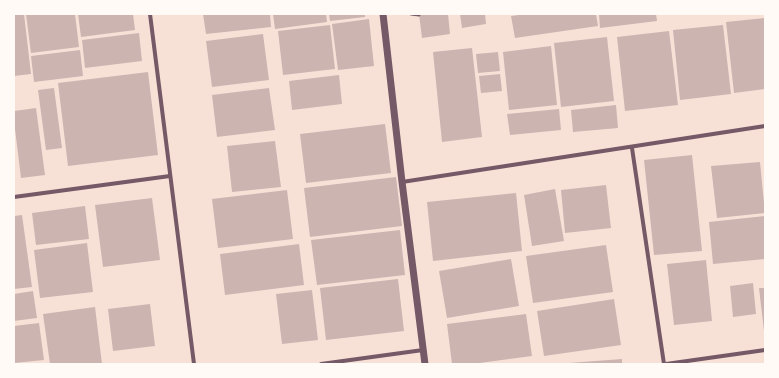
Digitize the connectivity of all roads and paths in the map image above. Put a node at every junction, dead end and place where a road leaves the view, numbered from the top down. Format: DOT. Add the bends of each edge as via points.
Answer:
graph roads {
  1 [pos="150,14"];
  2 [pos="383,14"];
  3 [pos="411,14"];
  4 [pos="419,15"];
  5 [pos="765,126"];
  6 [pos="632,148"];
  7 [pos="170,176"];
  8 [pos="402,182"];
  9 [pos="14,197"];
  10 [pos="423,350"];
  11 [pos="765,350"];
  12 [pos="194,364"];
  13 [pos="321,364"];
  14 [pos="425,364"];
  15 [pos="665,364"];
  1 -- 7 [label="street"];
  2 -- 8 [label="street"];
  3 -- 4 [label="lane"];
  5 -- 6 [label="street"];
  6 -- 8 [label="street"];
  6 -- 15 [label="street"];
  7 -- 9 [label="street"];
  7 -- 12 [label="street"];
  8 -- 10 [label="street"];
  10 -- 13 [label="street"];
  10 -- 14 [label="street"];
  11 -- 15 [label="street"];
}
